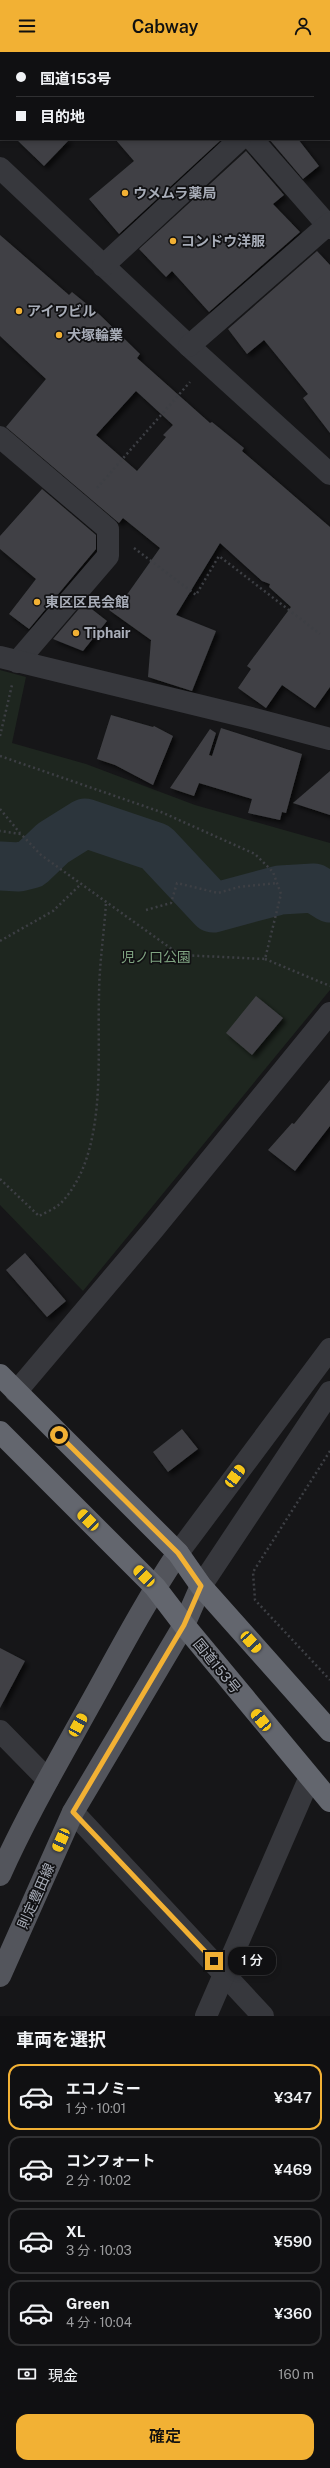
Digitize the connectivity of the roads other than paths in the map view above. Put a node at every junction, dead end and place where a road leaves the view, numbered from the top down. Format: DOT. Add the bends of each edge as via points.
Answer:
graph roads {
  1 [pos="239,140"];
  2 [pos="253,140"];
  3 [pos="1,170"];
  4 [pos="329,225"];
  5 [pos="103,266"];
  6 [pos="189,346"];
  7 [pos="0,436"];
  8 [pos="330,474"];
  9 [pos="8,660"];
  10 [pos="330,739"];
  11 [pos="330,1013"];
  12 [pos="330,1349"];
  13 [pos="0,1375"];
  14 [pos="16,1392"];
  15 [pos="330,1392"];
  16 [pos="0,1432"];
  17 [pos="178,1553"];
  18 [pos="201,1586"];
  19 [pos="155,1587"];
  20 [pos="184,1625"];
  21 [pos="0,1731"];
  22 [pos="330,1731"];
  23 [pos="309,1779"];
  24 [pos="48,1780"];
  25 [pos="330,1801"];
  26 [pos="73,1812"];
  27 [pos="0,1875"];
  28 [pos="224,1972"];
  29 [pos="0,1976"];
  30 [pos="206,2016"];
  31 [pos="263,2016"];
  1 -- 5 [label="street"];
  2 -- 4 [label="street"];
  3 -- 5 [label="street"];
  4 -- 6 [label="street"];
  5 -- 6 [label="street"];
  6 -- 8 [label="street"];
  7 -- 9 [label="street" via="108,529 108,556"];
  9 -- 10 [label="street"];
  11 -- 14 [label="street" via="153,1230"];
  12 -- 17 [label="street"];
  13 -- 14 [label="highway"];
  14 -- 17 [label="highway"];
  15 -- 18 [label="street"];
  16 -- 19 [label="highway, 国道153号"];
  17 -- 18 [label="highway"];
  17 -- 19 [label="main road"];
  18 -- 20 [label="main road, 則定豊田線"];
  18 -- 22 [label="highway"];
  19 -- 20 [label="highway, 国道153号"];
  19 -- 24 [label="main road"];
  20 -- 23 [label="highway, 国道153号"];
  20 -- 26 [label="main road, 則定豊田線"];
  21 -- 24 [label="street"];
  23 -- 25 [label="highway, 国道153号"];
  23 -- 28 [label="street"];
  24 -- 27 [label="main road" via="19,1832"];
  26 -- 28 [label="street"];
  26 -- 29 [label="main road, 則定豊田線"];
  28 -- 30 [label="street"];
  28 -- 31 [label="street"];
}
